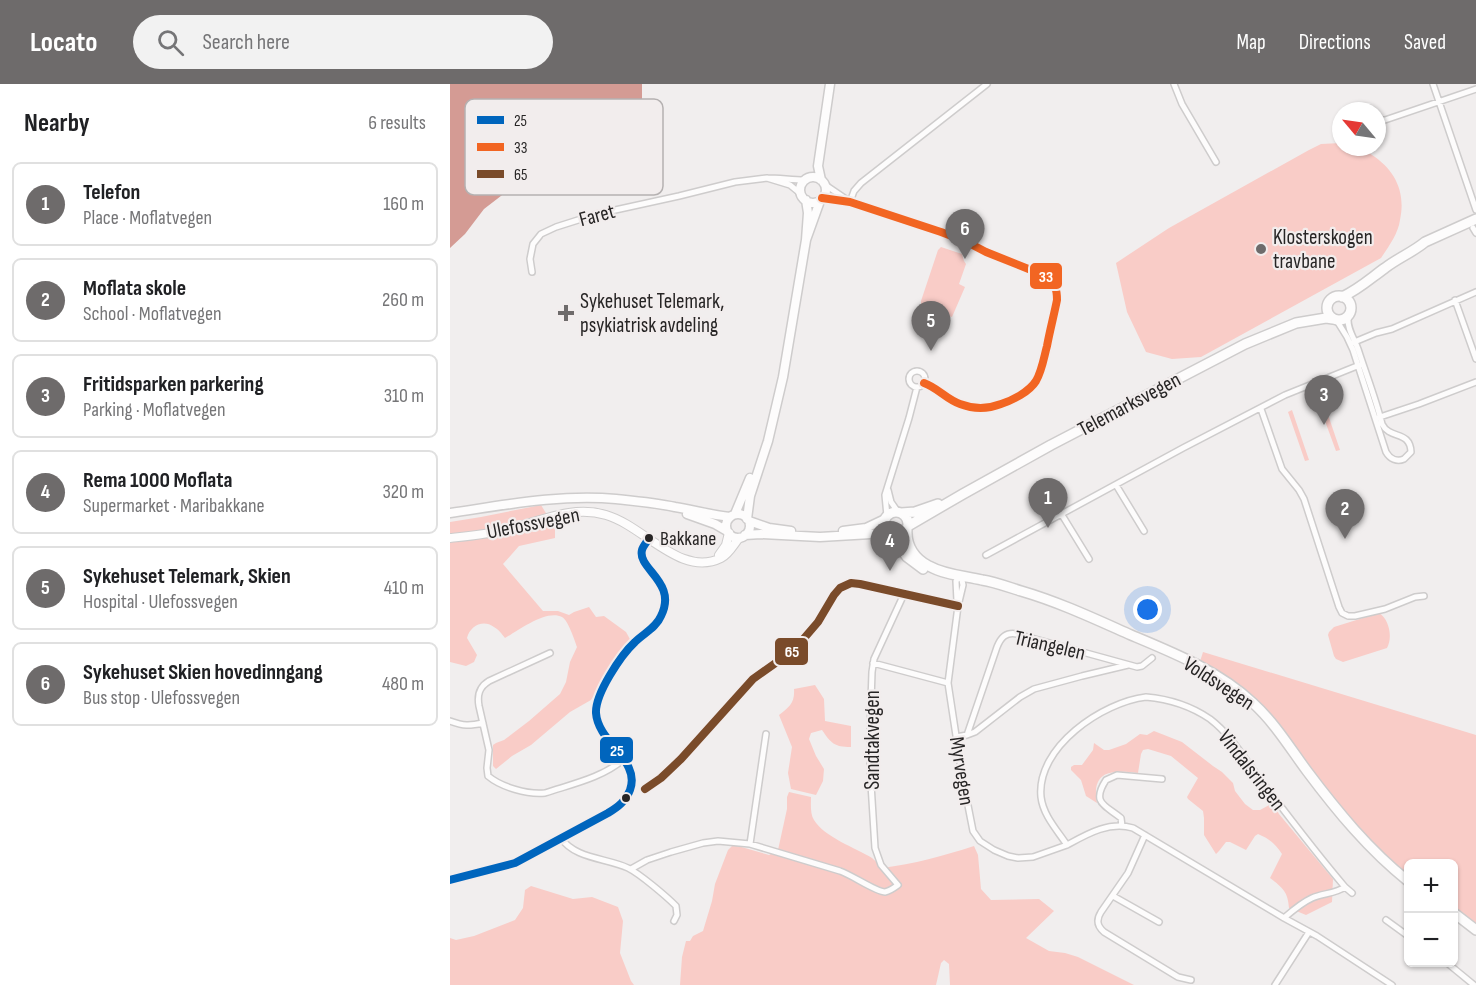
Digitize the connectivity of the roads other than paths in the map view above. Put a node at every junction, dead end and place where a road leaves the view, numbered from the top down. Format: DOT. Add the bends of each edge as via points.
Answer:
graph roads {
  1 [pos="830,84"];
  2 [pos="987,84"];
  3 [pos="1174,84"];
  4 [pos="1432,84"];
  5 [pos="1476,89"];
  6 [pos="1439,102"];
  7 [pos="1386,119"];
  8 [pos="822,134"];
  9 [pos="1216,162"];
  10 [pos="767,178"];
  11 [pos="807,179"];
  12 [pos="823,182"];
  13 [pos="803,197"];
  14 [pos="821,200"];
  15 [pos="850,201"];
  16 [pos="1476,210"];
  17 [pos="1475,226"];
  18 [pos="806,240"];
  19 [pos="532,272"];
  20 [pos="1372,279"];
  21 [pos="1476,292"];
  22 [pos="1342,297"];
  23 [pos="1455,300"];
  24 [pos="1327,307"];
  25 [pos="1351,307"];
  26 [pos="1348,317"];
  27 [pos="1335,320"];
  28 [pos="1299,322"];
  29 [pos="1352,343"];
  30 [pos="1476,359"];
  31 [pos="1360,365"];
  32 [pos="1476,382"];
  33 [pos="924,383"];
  34 [pos="917,387"];
  35 [pos="1261,409"];
  36 [pos="1378,417"];
  37 [pos="769,431"];
  38 [pos="888,485"];
  39 [pos="1116,485"];
  40 [pos="963,494"];
  41 [pos="658,505"];
  42 [pos="900,512"];
  43 [pos="450,513"];
  44 [pos="1062,515"];
  45 [pos="732,516"];
  46 [pos="886,517"];
  47 [pos="748,520"];
  48 [pos="908,528"];
  49 [pos="1144,531"];
  50 [pos="728,532"];
  51 [pos="890,534"];
  52 [pos="742,536"];
  53 [pos="450,538"];
  54 [pos="649,538"];
  55 [pos="986,555"];
  56 [pos="1089,559"];
  57 [pos="711,561"];
  58 [pos="960,579"];
  59 [pos="904,594"];
  60 [pos="1424,597"];
  61 [pos="958,606"];
  62 [pos="550,653"];
  63 [pos="1152,658"];
  64 [pos="873,663"];
  65 [pos="1130,665"];
  66 [pos="948,682"];
  67 [pos="450,721"];
  68 [pos="483,723"];
  69 [pos="766,734"];
  70 [pos="967,735"];
  71 [pos="956,737"];
  72 [pos="624,759"];
  73 [pos="1162,779"];
  74 [pos="645,789"];
  75 [pos="1122,826"];
  76 [pos="1145,835"];
  77 [pos="561,838"];
  78 [pos="750,844"];
  79 [pos="1067,845"];
  80 [pos="631,869"];
  81 [pos="1404,877"];
  82 [pos="450,880"];
  83 [pos="1345,887"];
  84 [pos="1352,893"];
  85 [pos="1113,896"];
  86 [pos="1458,916"];
  87 [pos="1284,918"];
  88 [pos="1386,920"];
  89 [pos="674,921"];
  90 [pos="1159,922"];
  91 [pos="1476,930"];
  92 [pos="1309,932"];
  93 [pos="1404,933"];
  94 [pos="1451,967"];
  95 [pos="1191,980"];
  96 [pos="1277,985"];
  97 [pos="1392,985"];
  98 [pos="1474,985"];
  1 -- 8 [label="main road"];
  2 -- 15 [label="street" via="861,183"];
  3 -- 9 [label="street"];
  4 -- 6 [label="street"];
  5 -- 6 [label="street"];
  6 -- 7 [label="street"];
  6 -- 16 [label="street"];
  8 -- 11 [label="main road"];
  8 -- 12 [label="main road" via="818,166"];
  10 -- 11 [label="street, Faret"];
  10 -- 13 [label="street, Faret" via="790,185"];
  10 -- 19 [label="street, Faret" via="597,214 556,227 541,234 533,244"];
  11 -- 12 [label="main road" via="813,177"];
  11 -- 13 [label="main road" via="801,187"];
  12 -- 14 [label="main road" via="825,192"];
  12 -- 15 [label="street"];
  13 -- 14 [label="main road" via="813,202"];
  13 -- 18 [label="main road" via="808,213"];
  14 -- 15 [label="street"];
  14 -- 18 [label="main road"];
  15 -- 33 [label="street" via="965,241 1053,280 1057,300 1042,366 1035,383 1026,391 996,406 976,408 950,400"];
  17 -- 20 [label="highway, Telemarksvegen" via="1425,242"];
  18 -- 37 [label="main road" via="783,377"];
  20 -- 22 [label="highway, Telemarksvegen"];
  20 -- 25 [label="highway, Telemarksvegen"];
  21 -- 23 [label="street"];
  22 -- 24 [label="highway, Telemarksvegen" via="1331,299"];
  22 -- 25 [label="highway"];
  23 -- 29 [label="street"];
  23 -- 30 [label="street"];
  24 -- 27 [label="highway" via="1327,313"];
  24 -- 28 [label="highway, Telemarksvegen"];
  25 -- 26 [label="highway, Telemarksvegen"];
  26 -- 27 [label="highway, Telemarksvegen"];
  26 -- 29 [label="street"];
  27 -- 28 [label="highway, Telemarksvegen"];
  27 -- 29 [label="street"];
  28 -- 40 [label="highway, Telemarksvegen" via="1213,360"];
  29 -- 31 [label="street"];
  31 -- 35 [label="street"];
  31 -- 36 [label="street"];
  32 -- 36 [label="street"];
  33 -- 34 [label="street"];
  33 -- 34 [label="street" via="922,374 913,372 909,381"];
  34 -- 38 [label="street"];
  35 -- 39 [label="street"];
  35 -- 60 [label="street" via="1282,469 1304,499 1342,613 1355,616"];
  36 -- 36 [label="street" via="1389,456 1407,458 1411,450 1406,438 1386,431"];
  37 -- 45 [label="main road"];
  37 -- 47 [label="main road" via="750,496"];
  38 -- 42 [label="street" via="891,502"];
  38 -- 46 [label="street"];
  39 -- 44 [label="street"];
  39 -- 49 [label="street"];
  40 -- 42 [label="highway, Telemarksvegen" via="921,511"];
  40 -- 48 [label="highway, Telemarksvegen"];
  41 -- 43 [label="main road" via="575,498"];
  41 -- 45 [label="main road"];
  41 -- 50 [label="main road"];
  42 -- 46 [label="highway"];
  42 -- 48 [label="highway" via="908,520"];
  44 -- 55 [label="street"];
  44 -- 56 [label="street"];
  45 -- 47 [label="main road" via="740,514"];
  45 -- 50 [label="main road" via="726,524"];
  46 -- 47 [label="main road" via="866,528 806,532 780,530"];
  46 -- 51 [label="highway" via="885,528"];
  47 -- 52 [label="main road" via="749,530"];
  48 -- 51 [label="highway" via="900,536"];
  48 -- 58 [label="highway, Voldsvegen" via="907,542 917,558"];
  50 -- 52 [label="main road" via="733,537"];
  50 -- 57 [label="street" via="723,551"];
  51 -- 52 [label="main road"];
  51 -- 58 [label="highway, Voldsvegen" via="921,568"];
  52 -- 57 [label="street" via="722,558"];
  53 -- 54 [label="street, Ulefossvegen" via="507,530 580,511 618,519"];
  54 -- 57 [label="street, Ulefossvegen" via="683,559 696,563"];
  54 -- 72 [label="street" via="642,556 663,589 662,614 625,655 602,690 597,707 602,731"];
  58 -- 61 [label="street, Myrvegen"];
  58 -- 81 [label="highway, Voldsvegen" via="993,582 1045,599 1158,646 1231,686 1265,715 1355,830"];
  59 -- 61 [label="street"];
  59 -- 64 [label="street, Sandtakvegen"];
  59 -- 74 [label="street" via="855,584 840,588 794,650 753,679 681,759"];
  61 -- 66 [label="street, Myrvegen"];
  62 -- 68 [label="street" via="483,685 478,699"];
  63 -- 65 [label="street, Triangelen" via="1142,666"];
  64 -- 66 [label="street"];
  64 -- 78 [label="street, Sandtakvegen" via="870,768 874,841 881,865 898,885 881,891 846,873"];
  65 -- 70 [label="street, Triangelen" via="1034,689"];
  65 -- 70 [label="street, Triangelen" via="1006,634 1000,639"];
  66 -- 71 [label="street, Myrvegen"];
  67 -- 68 [label="street" via="469,726"];
  68 -- 72 [label="street" via="489,750 488,776 526,793 545,793 596,776"];
  69 -- 78 [label="street"];
  70 -- 71 [label="street, Triangelen"];
  71 -- 79 [label="street, Myrvegen" via="971,826 980,841 1001,853 1026,858"];
  72 -- 77 [label="street" via="632,780 624,801"];
  73 -- 75 [label="street" via="1117,775 1106,780 1101,802 1120,818"];
  75 -- 76 [label="street"];
  75 -- 79 [label="street" via="1104,827"];
  76 -- 85 [label="street"];
  76 -- 87 [label="street"];
  77 -- 80 [label="street" via="574,850"];
  77 -- 82 [label="street" via="515,863"];
  78 -- 80 [label="street" via="711,842 655,857"];
  79 -- 83 [label="street, Vindalsringen" via="1046,812 1041,796 1042,780 1052,758 1071,735 1099,713 1132,699 1161,699 1190,708 1220,728"];
  80 -- 89 [label="street" via="676,906"];
  83 -- 84 [label="street, Vindalsringen"];
  83 -- 87 [label="street" via="1312,898"];
  85 -- 90 [label="street"];
  85 -- 95 [label="street" via="1098,917 1102,930 1170,972"];
  86 -- 91 [label="highway"];
  87 -- 92 [label="street"];
  88 -- 93 [label="street"];
  92 -- 96 [label="street"];
  92 -- 97 [label="street"];
  94 -- 98 [label="street"];
}
